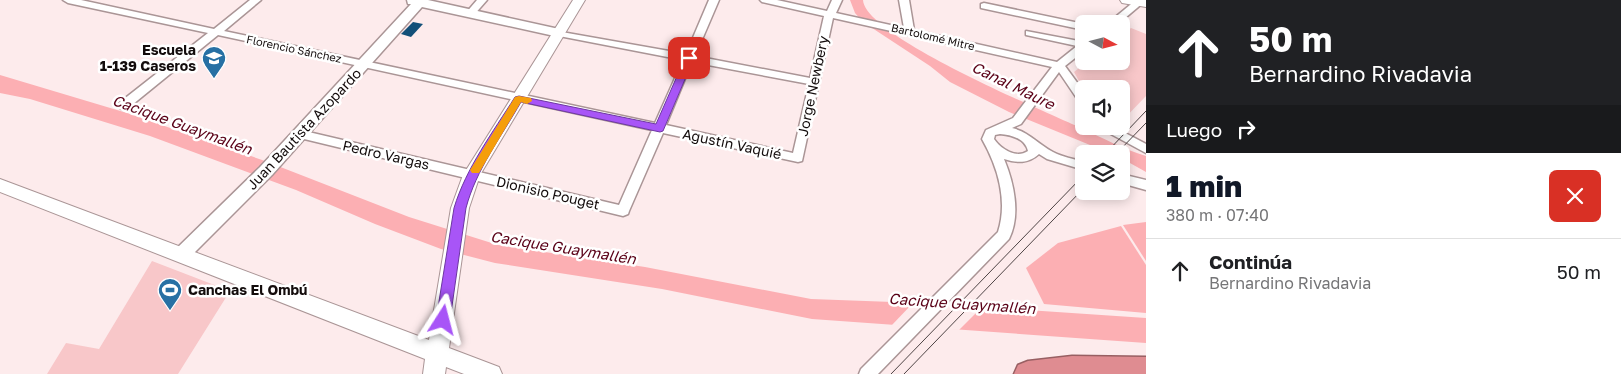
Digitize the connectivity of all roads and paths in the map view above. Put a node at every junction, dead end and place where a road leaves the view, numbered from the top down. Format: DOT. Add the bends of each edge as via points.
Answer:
graph roads {
  1 [pos="68,0"];
  2 [pos="256,0"];
  3 [pos="482,0"];
  4 [pos="579,0"];
  5 [pos="714,0"];
  6 [pos="765,0"];
  7 [pos="837,0"];
  8 [pos="904,0"];
  9 [pos="417,1"];
  10 [pos="1138,1"];
  11 [pos="90,2"];
  12 [pos="984,6"];
  13 [pos="470,14"];
  14 [pos="829,14"];
  15 [pos="1122,15"];
  16 [pos="1075,24"];
  17 [pos="215,32"];
  18 [pos="910,32"];
  19 [pos="559,33"];
  20 [pos="1029,33"];
  21 [pos="1075,43"];
  22 [pos="1075,53"];
  23 [pos="689,58"];
  24 [pos="364,64"];
  25 [pos="1059,66"];
  26 [pos="814,82"];
  27 [pos="1075,86"];
  28 [pos="519,99"];
  29 [pos="123,106"];
  30 [pos="1018,119"];
  31 [pos="660,129"];
  32 [pos="999,130"];
  33 [pos="300,134"];
  34 [pos="1119,135"];
  35 [pos="992,146"];
  36 [pos="1027,149"];
  37 [pos="1146,149"];
  38 [pos="798,158"];
  39 [pos="1075,163"];
  40 [pos="1002,172"];
  41 [pos="472,175"];
  42 [pos="1130,181"];
  43 [pos="0,185"];
  44 [pos="1146,186"];
  45 [pos="182,254"];
  46 [pos="436,364"];
  47 [pos="1146,370"];
  48 [pos="491,374"];
  49 [pos="867,374"];
  50 [pos="1028,374"];
  1 -- 11 [label="street, Florencio Sánchez"];
  2 -- 17 [label="street"];
  3 -- 13 [label="street"];
  4 -- 19 [label="main road"];
  5 -- 23 [label="street"];
  6 -- 14 [label="street, Bartolomé Mitre"];
  7 -- 14 [label="street, Jorge Newbery"];
  8 -- 18 [label="street"];
  9 -- 13 [label="street"];
  9 -- 24 [label="street, Juan Bautista Azopardo"];
  10 -- 15 [label="street"];
  11 -- 17 [label="street, Florencio Sánchez"];
  12 -- 16 [label="street"];
  13 -- 19 [label="street"];
  14 -- 18 [label="street, Bartolomé Mitre"];
  14 -- 26 [label="street, Jorge Newbery"];
  17 -- 24 [label="street, Florencio Sánchez"];
  17 -- 29 [label="street"];
  18 -- 25 [label="street, Bartolomé Mitre"];
  19 -- 23 [label="street"];
  19 -- 28 [label="main road"];
  20 -- 21 [label="street"];
  22 -- 25 [label="street"];
  23 -- 26 [label="street"];
  23 -- 31 [label="street"];
  24 -- 28 [label="street, Florencio Sánchez"];
  24 -- 33 [label="street, Juan Bautista Azopardo"];
  25 -- 27 [label="street"];
  25 -- 30 [label="street"];
  26 -- 38 [label="street, Jorge Newbery"];
  28 -- 31 [label="street, Agustín Vaquié"];
  28 -- 41 [label="main road"];
  30 -- 32 [label="street"];
  30 -- 36 [label="street"];
  31 -- 38 [label="street, Agustín Vaquié"];
  31 -- 41 [label="street, Dionisio Pouget" via="623,211"];
  32 -- 35 [label="street" via="988,135"];
  32 -- 36 [label="street" via="1011,131"];
  33 -- 41 [label="street, Pedro Vargas"];
  33 -- 45 [label="street, Juan Bautista Azopardo"];
  34 -- 37 [label="street"];
  35 -- 36 [label="street" via="1002,153"];
  35 -- 40 [label="street"];
  36 -- 39 [label="street"];
  36 -- 40 [label="street" via="1005,164"];
  40 -- 49 [label="street" via="1009,216 1004,235"];
  41 -- 46 [label="main road" via="462,200"];
  42 -- 44 [label="street"];
  43 -- 45 [label="main road"];
  45 -- 46 [label="main road" via="418,344"];
  46 -- 48 [label="main road"];
  47 -- 50 [label="highway" via="1072,370"];
}
